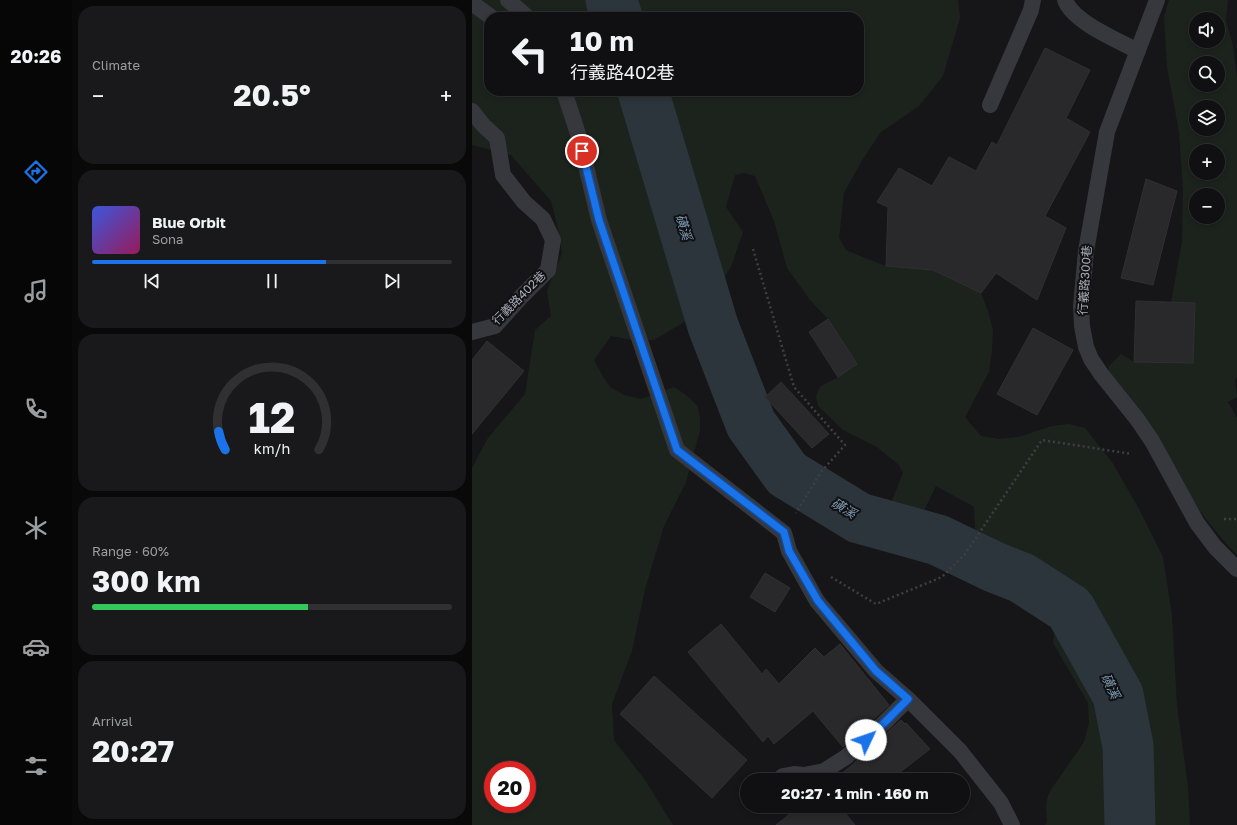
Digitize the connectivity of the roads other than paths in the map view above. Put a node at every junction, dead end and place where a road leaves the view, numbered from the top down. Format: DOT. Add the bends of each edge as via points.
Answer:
graph roads {
  1 [pos="508,0"];
  2 [pos="1033,0"];
  3 [pos="1065,0"];
  4 [pos="1157,0"];
  5 [pos="472,3"];
  6 [pos="484,12"];
  7 [pos="521,12"];
  8 [pos="1138,50"];
  9 [pos="566,96"];
  10 [pos="990,105"];
  11 [pos="472,111"];
  12 [pos="472,332"];
  13 [pos="1237,569"];
  14 [pos="908,699"];
  15 [pos="814,773"];
  16 [pos="1012,825"];
  1 -- 7 [label="lane"];
  2 -- 10 [label="lane"];
  3 -- 8 [label="lane" via="1073,13 1084,22"];
  4 -- 8 [label="lane, 行義路300巷"];
  5 -- 6 [label="lane"];
  8 -- 13 [label="lane, 行義路300巷" via="1107,132 1086,251 1081,306 1086,347 1116,393 1137,419 1198,523 1215,547"];
  9 -- 14 [label="lane" via="579,137 599,220 677,450 784,532 789,551 818,601 876,671"];
  11 -- 12 [label="lane, 行義路402巷" via="497,138 503,175 524,202 544,219 553,240 548,270 495,326"];
  14 -- 15 [label="lane" via="846,757 824,771"];
  14 -- 16 [label="lane" via="960,751 1001,803"];
}
